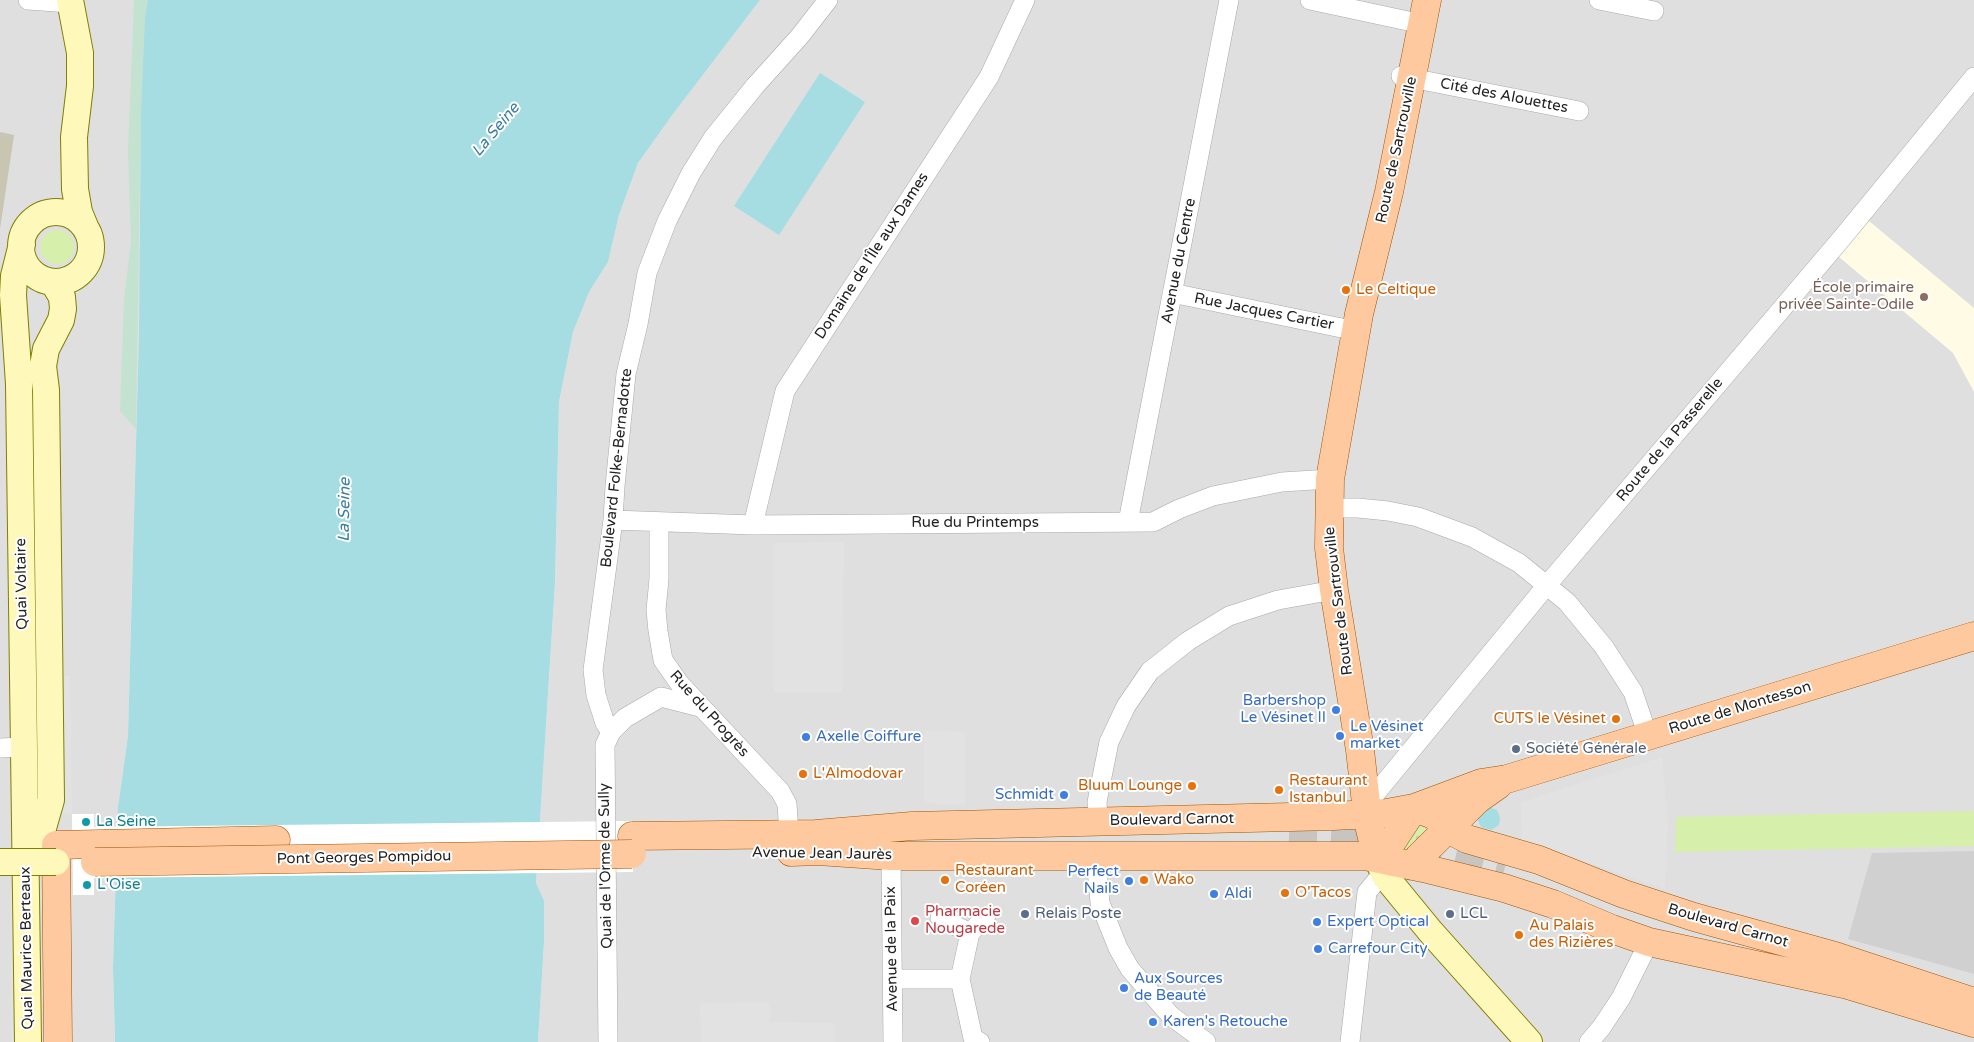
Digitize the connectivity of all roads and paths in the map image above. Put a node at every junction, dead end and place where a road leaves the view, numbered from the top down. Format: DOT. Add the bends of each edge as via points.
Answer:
graph roads {
  1 [pos="28,0"];
  2 [pos="828,0"];
  3 [pos="1025,0"];
  4 [pos="1229,0"];
  5 [pos="1310,0"];
  6 [pos="1599,0"];
  7 [pos="70,2"];
  8 [pos="1419,11"];
  9 [pos="1654,11"];
  10 [pos="1406,77"];
  11 [pos="1974,77"];
  12 [pos="1579,111"];
  13 [pos="74,138"];
  14 [pos="41,216"];
  15 [pos="86,229"];
  16 [pos="22,244"];
  17 [pos="80,273"];
  18 [pos="51,282"];
  19 [pos="1172,293"];
  20 [pos="14,313"];
  21 [pos="1356,330"];
  22 [pos="46,390"];
  23 [pos="1330,479"];
  24 [pos="1329,508"];
  25 [pos="613,520"];
  26 [pos="659,522"];
  27 [pos="1128,522"];
  28 [pos="753,525"];
  29 [pos="1547,585"];
  30 [pos="1334,590"];
  31 [pos="1974,636"];
  32 [pos="667,667"];
  33 [pos="661,697"];
  34 [pos="700,707"];
  35 [pos="611,732"];
  36 [pos="1648,736"];
  37 [pos="12,747"];
  38 [pos="1506,779"];
  39 [pos="51,800"];
  40 [pos="1414,808"];
  41 [pos="1367,809"];
  42 [pos="1010,824"];
  43 [pos="1448,829"];
  44 [pos="789,834"];
  45 [pos="1289,837"];
  46 [pos="1091,839"];
  47 [pos="817,843"];
  48 [pos="1484,844"];
  49 [pos="632,845"];
  50 [pos="0,846"];
  51 [pos="42,851"];
  52 [pos="95,853"];
  53 [pos="891,856"];
  54 [pos="1011,856"];
  55 [pos="0,862"];
  56 [pos="1412,866"];
  57 [pos="1381,867"];
  58 [pos="1504,871"];
  59 [pos="986,916"];
  60 [pos="940,918"];
  61 [pos="1674,928"];
  62 [pos="970,933"];
  63 [pos="1649,942"];
  64 [pos="893,979"];
  65 [pos="960,979"];
  66 [pos="1844,984"];
  67 [pos="1974,1003"];
  68 [pos="1974,1023"];
  69 [pos="28,1042"];
  70 [pos="58,1042"];
  71 [pos="608,1042"];
  72 [pos="893,1042"];
  73 [pos="980,1042"];
  74 [pos="1206,1042"];
  75 [pos="1350,1042"];
  76 [pos="1529,1042"];
  77 [pos="1589,1042"];
  1 -- 7 [label="street"];
  2 -- 25 [label="street, Boulevard Folke-Bernadotte" via="712,138 691,172 646,273 626,374"];
  3 -- 28 [label="street, Domaine de l'Île aux Dames" via="989,77 785,390"];
  4 -- 19 [label="street, Avenue du Centre"];
  5 -- 8 [label="street"];
  6 -- 9 [label="street"];
  7 -- 13 [label="main road" via="80,54"];
  8 -- 10 [label="main road, Route de Sartrouville"];
  10 -- 12 [label="street, Cité des Alouettes"];
  10 -- 21 [label="main road, Route de Sartrouville" via="1389,192"];
  11 -- 29 [label="street, Route de la Passerelle" via="1842,238"];
  13 -- 14 [label="main road" via="57,188"];
  13 -- 15 [label="main road" via="75,189"];
  14 -- 15 [label="main road" via="56,212 66,214"];
  14 -- 16 [label="main road" via="26,229"];
  15 -- 17 [label="main road" via="91,253"];
  16 -- 18 [label="main road" via="23,259 28,268 39,278"];
  16 -- 20 [label="main road, Quai Voltaire" via="14,276"];
  17 -- 18 [label="main road" via="69,280"];
  17 -- 22 [label="main road" via="75,325"];
  18 -- 20 [label="main road, Quai Voltaire" via="36,283 22,291"];
  18 -- 22 [label="main road" via="62,297 63,309 44,358"];
  19 -- 21 [label="street, Rue Jacques Cartier"];
  19 -- 27 [label="street, Avenue du Centre"];
  20 -- 37 [label="main road, Quai Voltaire" via="19,384"];
  21 -- 23 [label="main road, Route de Sartrouville"];
  22 -- 39 [label="main road"];
  23 -- 24 [label="main road, Route de Sartrouville"];
  23 -- 27 [label="street, Rue du Printemps" via="1250,487 1213,496 1154,522"];
  24 -- 29 [label="street" via="1388,511 1446,526 1519,563"];
  24 -- 30 [label="main road, Route de Sartrouville"];
  25 -- 26 [label="street, Rue du Printemps"];
  25 -- 35 [label="street, Boulevard Folke-Bernadotte" via="593,670 596,695"];
  26 -- 28 [label="street, Rue du Printemps"];
  26 -- 32 [label="street, Rue du Progrès" via="656,610 663,660"];
  27 -- 28 [label="street, Rue du Printemps"];
  29 -- 36 [label="street" via="1586,623 1621,672 1633,692"];
  29 -- 41 [label="street, Route de la Passerelle"];
  30 -- 41 [label="main road, Route de Sartrouville"];
  30 -- 46 [label="street" via="1278,600 1229,616 1188,641 1150,671 1126,706 1109,742"];
  31 -- 36 [label="main road, Route de Montesson"];
  32 -- 33 [label="street"];
  32 -- 34 [label="street, Rue du Progrès"];
  33 -- 34 [label="street"];
  33 -- 35 [label="street" via="625,718"];
  34 -- 44 [label="street, Rue du Progrès" via="780,791 787,804"];
  35 -- 71 [label="street, Quai de l'Orme de Sully" via="605,745"];
  36 -- 38 [label="main road, Route de Montesson"];
  37 -- 51 [label="main road, Quai Voltaire"];
  38 -- 40 [label="main road, Boulevard Carnot" via="1481,783"];
  38 -- 43 [label="main road" via="1478,799"];
  39 -- 51 [label="main road" via="43,828"];
  39 -- 52 [label="main road" via="70,833"];
  40 -- 41 [label="main road, Boulevard Carnot"];
  40 -- 43 [label="main road, Boulevard Carnot" via="1434,815"];
  40 -- 57 [label="main road" via="1391,843"];
  41 -- 46 [label="main road, Boulevard Carnot" via="1334,816"];
  41 -- 57 [label="main road, Route de Sartrouville"];
  42 -- 46 [label="main road, Boulevard Carnot"];
  42 -- 47 [label="main road, Avenue Jean Jaurès" via="912,826"];
  43 -- 48 [label="main road, Boulevard Carnot"];
  43 -- 56 [label="main road"];
  44 -- 47 [label="main road, Avenue Jean Jaurès"];
  44 -- 49 [label="main road, Avenue Jean Jaurès"];
  45 -- 46 [label="main road"];
  46 -- 47 [label="main road" via="1037,844 886,847"];
  46 -- 54 [label="main road, Boulevard Carnot"];
  46 -- 57 [label="main road, Boulevard Carnot" via="1351,855"];
  46 -- 74 [label="street" via="1100,903 1118,948 1151,995 1171,1016"];
  47 -- 49 [label="main road, Avenue Jean Jaurès"];
  47 -- 53 [label="main road, Avenue Jean Jaurès"];
  48 -- 56 [label="main road"];
  48 -- 67 [label="main road, Boulevard Carnot" via="1539,860 1655,905 1835,956"];
  49 -- 52 [label="main road, Pont Georges Pompidou, bridge"];
  50 -- 51 [label="main road"];
  51 -- 52 [label="main road, Pont Georges Pompidou"];
  51 -- 55 [label="main road, bridge"];
  51 -- 69 [label="main road, Quai Maurice Berteaux"];
  51 -- 70 [label="main road"];
  53 -- 54 [label="main road, Avenue Jean Jaurès"];
  53 -- 64 [label="street, Avenue de la Paix"];
  56 -- 57 [label="main road, Boulevard Carnot"];
  56 -- 63 [label="main road, Boulevard Carnot" via="1528,895"];
  57 -- 75 [label="street" via="1377,880 1367,892"];
  57 -- 76 [label="main road" via="1421,920"];
  58 -- 61 [label="main road, Boulevard Carnot" via="1630,916"];
  59 -- 62 [label="street"];
  60 -- 62 [label="street"];
  61 -- 66 [label="main road, Boulevard Carnot" via="1698,940"];
  61 -- 67 [label="main road, Boulevard Carnot" via="1702,931"];
  62 -- 65 [label="street"];
  63 -- 66 [label="main road, Boulevard Carnot"];
  63 -- 77 [label="street" via="1620,998"];
  64 -- 65 [label="street"];
  64 -- 72 [label="street, Avenue de la Paix"];
  65 -- 73 [label="street" via="973,1038"];
  66 -- 68 [label="main road, Boulevard Carnot"];
}
